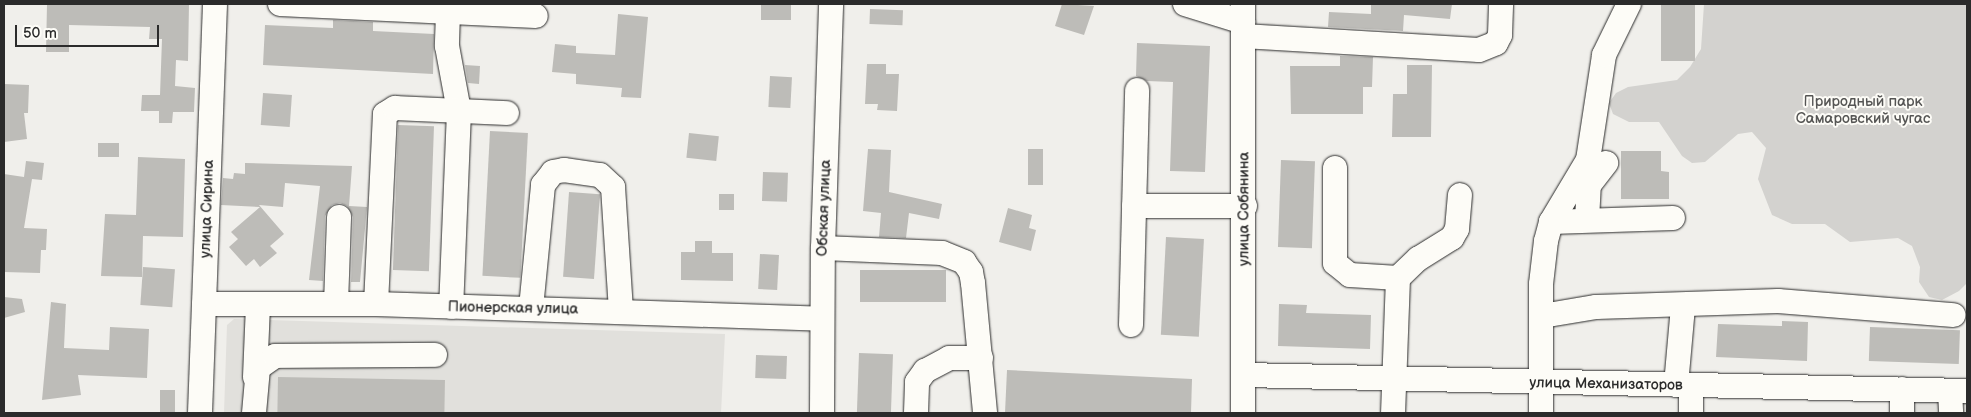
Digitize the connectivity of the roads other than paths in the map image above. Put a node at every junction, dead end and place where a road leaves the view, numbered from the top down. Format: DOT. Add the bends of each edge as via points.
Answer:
graph roads {
  1 [pos="215,4"];
  2 [pos="280,4"];
  3 [pos="831,4"];
  4 [pos="1185,4"];
  5 [pos="1501,4"];
  6 [pos="1629,4"];
  7 [pos="448,13"];
  8 [pos="536,16"];
  9 [pos="1243,21"];
  10 [pos="1137,90"];
  11 [pos="459,110"];
  12 [pos="507,113"];
  13 [pos="1606,163"];
  14 [pos="1335,168"];
  15 [pos="1460,195"];
  16 [pos="1134,206"];
  17 [pos="1245,206"];
  18 [pos="339,218"];
  19 [pos="1673,218"];
  20 [pos="1587,220"];
  21 [pos="1551,222"];
  22 [pos="823,248"];
  23 [pos="1398,278"];
  24 [pos="204,304"];
  25 [pos="258,304"];
  26 [pos="336,304"];
  27 [pos="376,304"];
  28 [pos="1683,306"];
  29 [pos="451,307"];
  30 [pos="531,308"];
  31 [pos="621,310"];
  32 [pos="1953,315"];
  33 [pos="1542,316"];
  34 [pos="822,319"];
  35 [pos="1131,325"];
  36 [pos="435,355"];
  37 [pos="981,358"];
  38 [pos="1244,376"];
  39 [pos="255,379"];
  40 [pos="1394,380"];
  41 [pos="1542,384"];
  42 [pos="1683,385"];
  43 [pos="1902,390"];
  44 [pos="1956,398"];
  45 [pos="200,413"];
  46 [pos="254,413"];
  47 [pos="822,413"];
  48 [pos="916,413"];
  49 [pos="985,413"];
  50 [pos="1243,413"];
  51 [pos="1393,413"];
  52 [pos="1541,413"];
  53 [pos="1691,413"];
  54 [pos="1902,413"];
  1 -- 24 [label="street, улица Сирина"];
  2 -- 7 [label="street"];
  3 -- 22 [label="street, Обская улица"];
  4 -- 9 [label="street"];
  5 -- 9 [label="street" via="1500,36 1496,44 1479,50"];
  6 -- 21 [label="street" via="1608,44 1602,65 1588,160"];
  7 -- 8 [label="street"];
  7 -- 11 [label="street" via="447,46"];
  9 -- 17 [label="street, улица Собянина"];
  10 -- 16 [label="street"];
  11 -- 12 [label="street"];
  11 -- 27 [label="street" via="395,108 385,114"];
  11 -- 29 [label="street"];
  13 -- 20 [label="street" via="1589,185"];
  14 -- 23 [label="street" via="1335,263 1350,275"];
  15 -- 23 [label="street" via="1457,229 1452,238 1418,258"];
  16 -- 17 [label="street"];
  16 -- 35 [label="street"];
  17 -- 38 [label="street, улица Собянина"];
  18 -- 26 [label="street"];
  19 -- 20 [label="street"];
  20 -- 21 [label="street"];
  21 -- 33 [label="street" via="1543,258"];
  22 -- 34 [label="street, Обская улица"];
  22 -- 37 [label="street" via="942,253 960,259 972,272"];
  23 -- 40 [label="street"];
  24 -- 25 [label="street, Пионерская улица"];
  24 -- 45 [label="street, улица Сирина"];
  25 -- 26 [label="street, Пионерская улица"];
  25 -- 39 [label="street"];
  26 -- 27 [label="street, Пионерская улица"];
  27 -- 29 [label="street, Пионерская улица"];
  28 -- 32 [label="street" via="1818,302"];
  28 -- 33 [label="street" via="1596,307"];
  28 -- 42 [label="street"];
  29 -- 30 [label="street, Пионерская улица"];
  30 -- 31 [label="street, Пионерская улица"];
  30 -- 31 [label="street" via="543,185 553,172 564,170 600,175 613,187"];
  31 -- 34 [label="street, Пионерская улица"];
  33 -- 41 [label="street"];
  34 -- 47 [label="street, Обская улица"];
  36 -- 39 [label="street" via="275,356 258,368"];
  37 -- 48 [label="street" via="949,358 925,371 917,382"];
  37 -- 49 [label="street"];
  38 -- 40 [label="street, улица Механизаторов"];
  38 -- 50 [label="street, улица Собянина"];
  39 -- 46 [label="street"];
  40 -- 41 [label="street, улица Механизаторов"];
  40 -- 51 [label="street"];
  41 -- 42 [label="street, улица Механизаторов"];
  41 -- 52 [label="street"];
  42 -- 43 [label="street, улица Механизаторов"];
  42 -- 53 [label="street"];
  43 -- 44 [label="street, улица Механизаторов"];
  43 -- 54 [label="street"];
}
